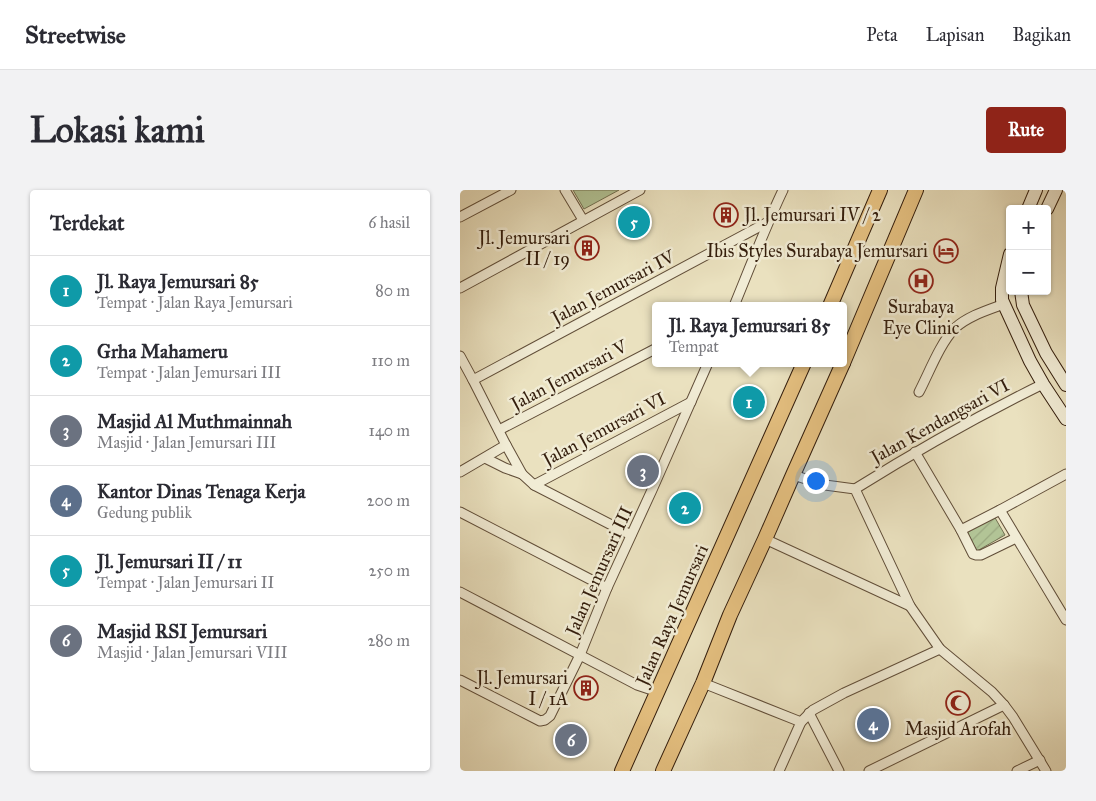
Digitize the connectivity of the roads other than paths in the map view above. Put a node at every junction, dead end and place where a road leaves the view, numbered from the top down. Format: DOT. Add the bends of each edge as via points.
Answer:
graph roads {
  1 [pos="511,190"];
  2 [pos="565,190"];
  3 [pos="640,190"];
  4 [pos="784,190"];
  5 [pos="880,190"];
  6 [pos="916,190"];
  7 [pos="1036,190"];
  8 [pos="1056,190"];
  9 [pos="1030,205"];
  10 [pos="1049,205"];
  11 [pos="460,217"];
  12 [pos="583,220"];
  13 [pos="768,222"];
  14 [pos="1006,271"];
  15 [pos="460,288"];
  16 [pos="1022,295"];
  17 [pos="736,302"];
  18 [pos="832,302"];
  19 [pos="1004,304"];
  20 [pos="652,350"];
  21 [pos="1046,353"];
  22 [pos="847,354"];
  23 [pos="460,356"];
  24 [pos="1030,361"];
  25 [pos="706,367"];
  26 [pos="802,367"];
  27 [pos="841,367"];
  28 [pos="1064,378"];
  29 [pos="473,380"];
  30 [pos="1042,384"];
  31 [pos="919,392"];
  32 [pos="691,402"];
  33 [pos="1066,420"];
  34 [pos="499,430"];
  35 [pos="506,445"];
  36 [pos="915,452"];
  37 [pos="484,458"];
  38 [pos="460,472"];
  39 [pos="522,474"];
  40 [pos="1066,474"];
  41 [pos="793,475"];
  42 [pos="534,485"];
  43 [pos="855,489"];
  44 [pos="1000,510"];
  45 [pos="460,512"];
  46 [pos="961,530"];
  47 [pos="631,535"];
  48 [pos="1016,538"];
  49 [pos="765,539"];
  50 [pos="607,588"];
  51 [pos="460,592"];
  52 [pos="910,606"];
  53 [pos="1066,620"];
  54 [pos="940,649"];
  55 [pos="580,656"];
  56 [pos="460,680"];
  57 [pos="703,683"];
  58 [pos="658,692"];
  59 [pos="1004,705"];
  60 [pos="811,712"];
  61 [pos="801,722"];
  62 [pos="1040,760"];
  63 [pos="622,771"];
  64 [pos="663,771"];
  65 [pos="779,771"];
  66 [pos="839,771"];
  67 [pos="869,771"];
  68 [pos="1017,771"];
  69 [pos="1046,771"];
  1 -- 11 [label="street"];
  2 -- 12 [label="street"];
  3 -- 12 [label="street"];
  4 -- 13 [label="street"];
  5 -- 18 [label="main road"];
  6 -- 22 [label="main road"];
  7 -- 9 [label="main road"];
  8 -- 10 [label="main road"];
  12 -- 15 [label="street"];
  13 -- 17 [label="street"];
  13 -- 29 [label="street, Jalan Jemursari IV"];
  14 -- 19 [label="main road" via="1002,288"];
  16 -- 21 [label="main road" via="1023,305"];
  19 -- 24 [label="main road"];
  19 -- 31 [label="street" via="966,320 955,329 944,342"];
  20 -- 34 [label="street, Jalan Jemursari V"];
  21 -- 24 [label="main road"];
  21 -- 28 [label="main road"];
  23 -- 29 [label="street, Jalan Jemursari VI"];
  24 -- 30 [label="main road"];
  25 -- 32 [label="street, Jalan Jemursari III"];
  26 -- 58 [label="main road, Jalan Raya Jemursari"];
  27 -- 41 [label="main road"];
  29 -- 34 [label="street, Jalan Jemursari VI"];
  30 -- 33 [label="main road"];
  30 -- 36 [label="street, Jalan Kendangsari VI"];
  32 -- 42 [label="street, Jalan Jemursari VI"];
  32 -- 47 [label="street, Jalan Jemursari III"];
  34 -- 35 [label="street, Jalan Jemursari VI"];
  35 -- 37 [label="street"];
  35 -- 39 [label="street, Jalan Jemursari VI"];
  36 -- 43 [label="street, Jalan Kendangsari VI"];
  36 -- 46 [label="street"];
  37 -- 38 [label="street"];
  37 -- 39 [label="street, Jalan Jemursari VI"];
  39 -- 42 [label="street, Jalan Jemursari VI"];
  40 -- 44 [label="street"];
  41 -- 43 [label="street" via="825,485"];
  41 -- 49 [label="main road"];
  42 -- 47 [label="street, Jalan Jemursari VI"];
  43 -- 52 [label="street"];
  44 -- 46 [label="street"];
  44 -- 48 [label="street"];
  45 -- 50 [label="street"];
  46 -- 48 [label="street" via="976,555"];
  47 -- 50 [label="street, Jalan Jemursari III"];
  48 -- 53 [label="street"];
  49 -- 52 [label="street"];
  49 -- 57 [label="main road"];
  50 -- 55 [label="street, Jalan Jemursari III"];
  51 -- 55 [label="street"];
  52 -- 54 [label="street"];
  54 -- 59 [label="street"];
  54 -- 60 [label="street" via="844,693"];
  55 -- 56 [label="street, Jalan Jemursari III" via="550,716 543,721"];
  55 -- 58 [label="street" via="637,686"];
  57 -- 61 [label="street"];
  57 -- 64 [label="main road"];
  58 -- 63 [label="main road, Jalan Raya Jemursari"];
  59 -- 62 [label="street"];
  59 -- 67 [label="street"];
  60 -- 61 [label="street"];
  60 -- 66 [label="street"];
  61 -- 65 [label="street"];
  62 -- 68 [label="street"];
  62 -- 69 [label="street"];
}
